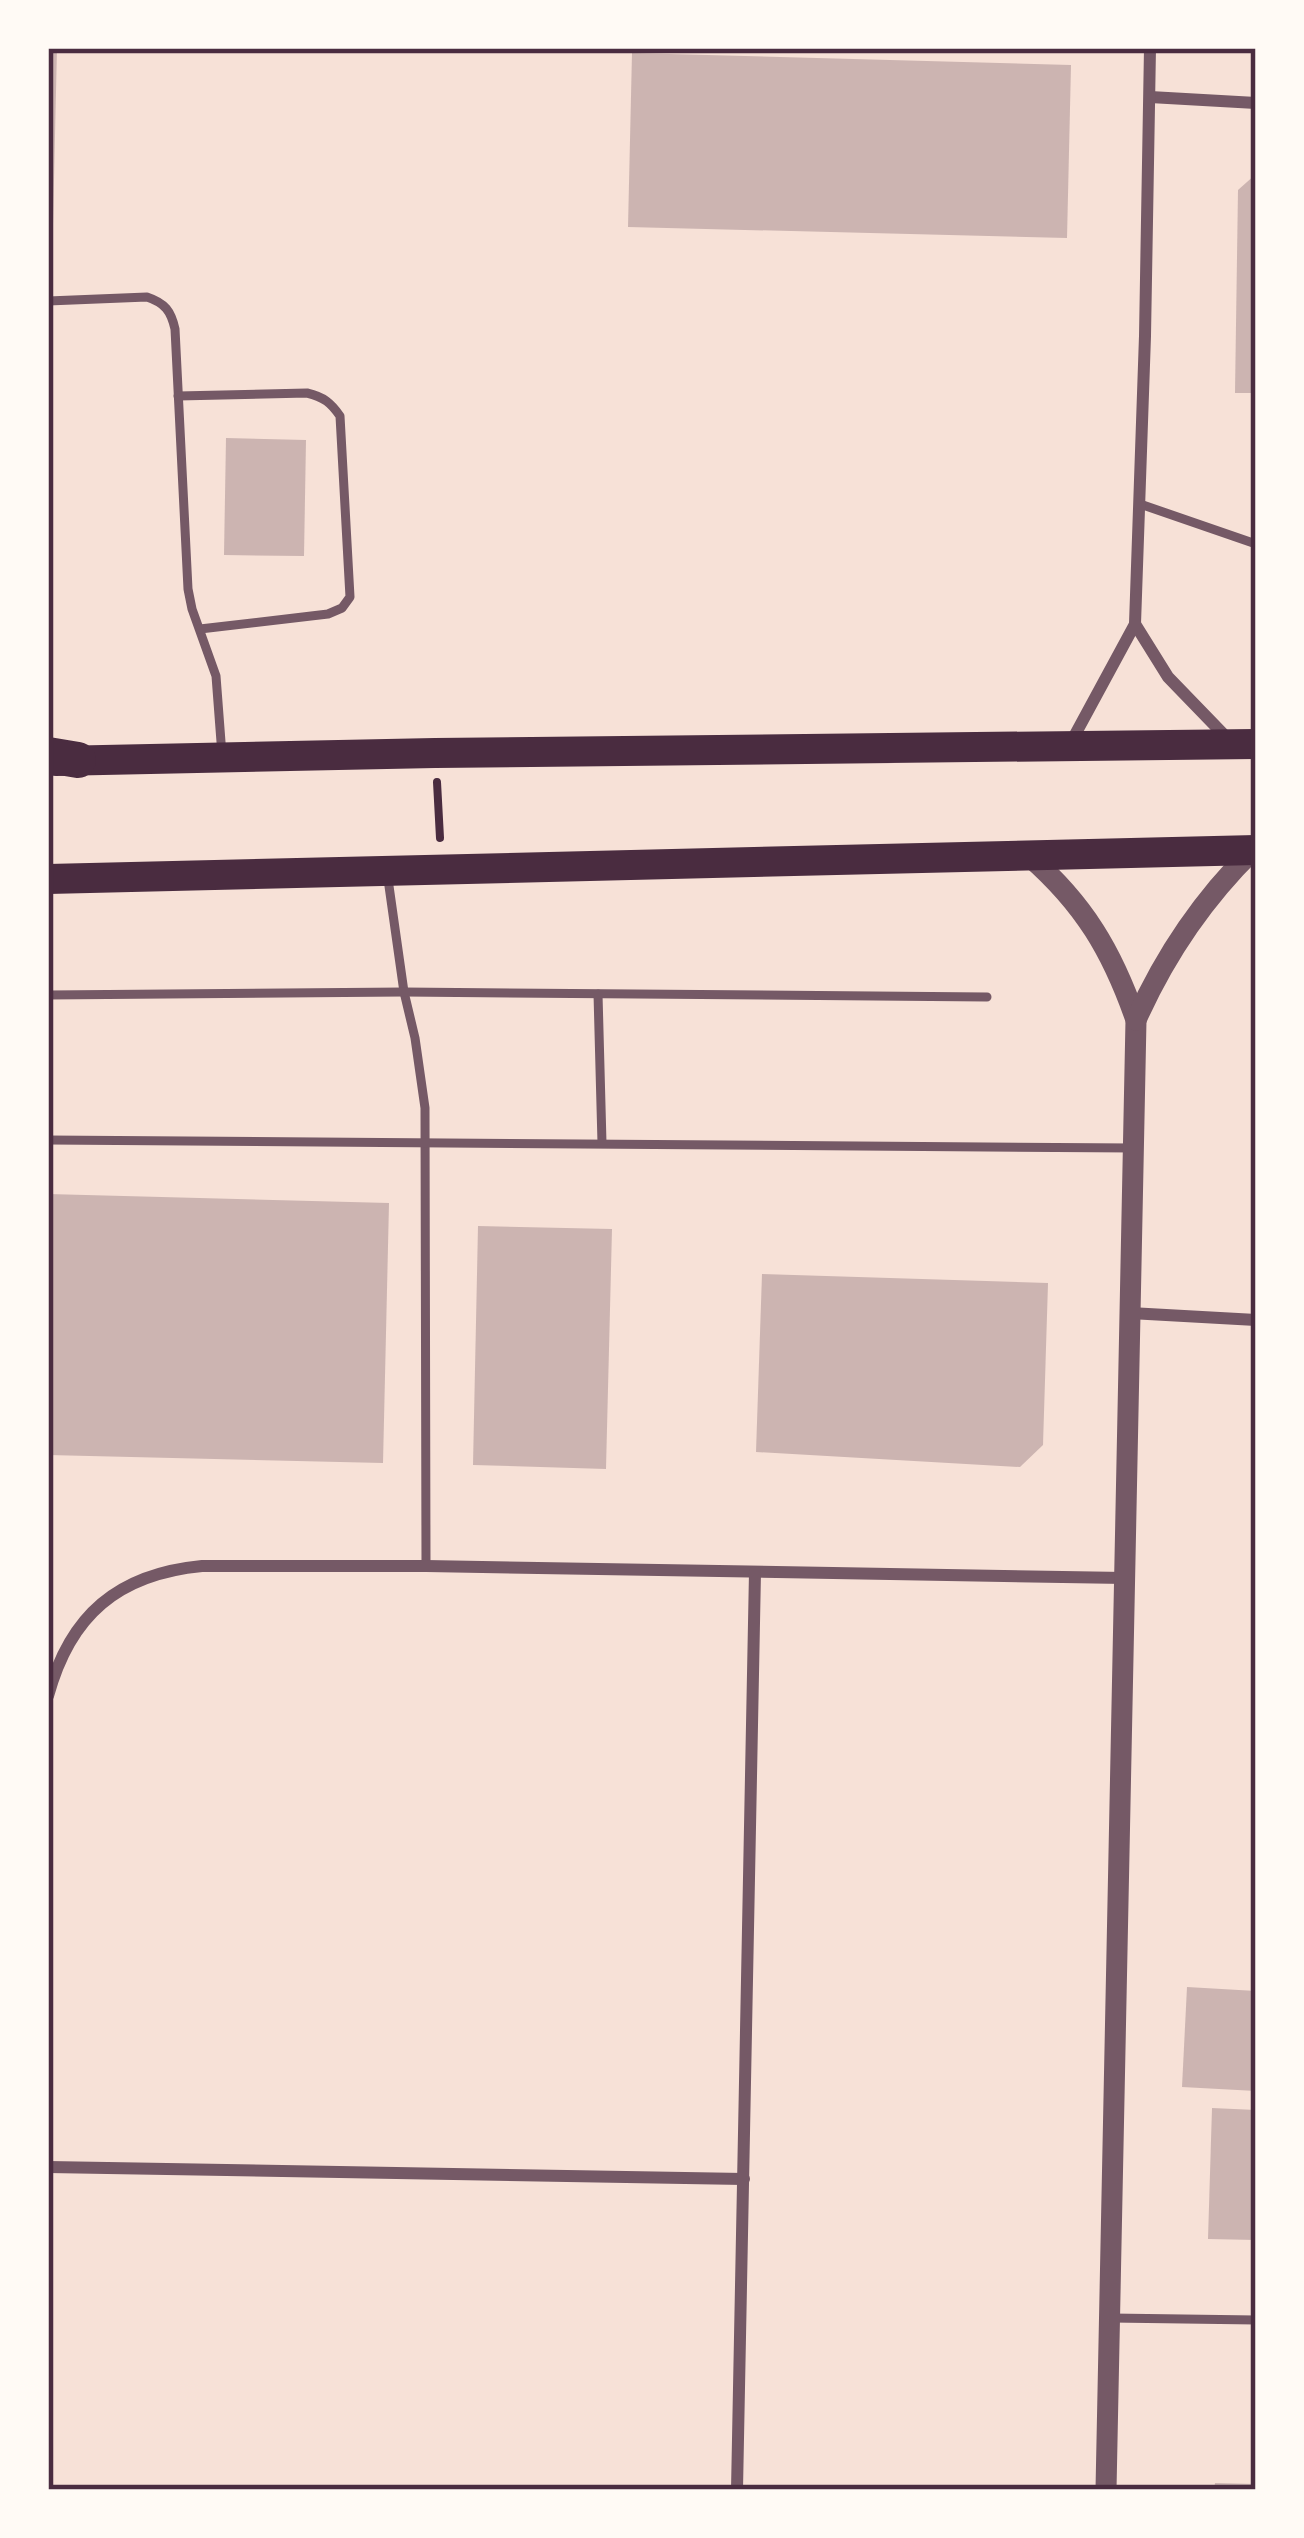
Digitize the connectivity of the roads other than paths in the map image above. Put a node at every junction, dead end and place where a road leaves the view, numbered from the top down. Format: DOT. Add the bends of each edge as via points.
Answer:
graph roads {
  1 [pos="1150,48"];
  2 [pos="1150,97"];
  3 [pos="1256,103"];
  4 [pos="48,301"];
  5 [pos="178,396"];
  6 [pos="1140,504"];
  7 [pos="1256,544"];
  8 [pos="1135,624"];
  9 [pos="200,629"];
  10 [pos="1245,744"];
  11 [pos="1069,746"];
  12 [pos="222,757"];
  13 [pos="58,759"];
  14 [pos="1255,850"];
  15 [pos="1029,856"];
  16 [pos="387,871"];
  17 [pos="48,879"];
  18 [pos="404,992"];
  19 [pos="598,994"];
  20 [pos="48,995"];
  21 [pos="987,998"];
  22 [pos="1136,1020"];
  23 [pos="48,1140"];
  24 [pos="425,1143"];
  25 [pos="602,1143"];
  26 [pos="1134,1148"];
  27 [pos="1130,1313"];
  28 [pos="1256,1320"];
  29 [pos="426,1566"];
  30 [pos="755,1572"];
  31 [pos="1125,1578"];
  32 [pos="48,1696"];
  33 [pos="48,2168"];
  34 [pos="744,2179"];
  35 [pos="1109,2318"];
  36 [pos="1256,2320"];
  37 [pos="736,2490"];
  38 [pos="1106,2490"];
  1 -- 2 [label="street"];
  2 -- 3 [label="street"];
  2 -- 6 [label="street"];
  4 -- 5 [label="lane" via="162,302 175,329"];
  5 -- 9 [label="lane" via="188,589"];
  5 -- 9 [label="lane" via="308,393 340,416 350,597 343,608"];
  6 -- 7 [label="lane"];
  6 -- 8 [label="street"];
  8 -- 10 [label="street" via="1168,677"];
  8 -- 11 [label="street"];
  9 -- 12 [label="lane" via="218,691"];
  10 -- 11 [label="main road"];
  11 -- 12 [label="main road"];
  12 -- 13 [label="main road"];
  14 -- 15 [label="main road"];
  14 -- 22 [label="street" via="1173,946"];
  15 -- 16 [label="main road"];
  15 -- 22 [label="street" via="1106,946"];
  16 -- 17 [label="main road"];
  16 -- 18 [label="lane"];
  18 -- 19 [label="lane"];
  18 -- 20 [label="lane"];
  18 -- 24 [label="lane"];
  19 -- 21 [label="lane"];
  19 -- 25 [label="lane"];
  22 -- 26 [label="street"];
  23 -- 24 [label="lane"];
  24 -- 25 [label="lane"];
  24 -- 29 [label="lane"];
  25 -- 26 [label="lane"];
  26 -- 27 [label="street"];
  27 -- 28 [label="street"];
  27 -- 31 [label="street"];
  29 -- 30 [label="street"];
  29 -- 32 [label="street" via="202,1566 140,1578 89,1614 56,1666"];
  30 -- 31 [label="street"];
  30 -- 34 [label="street"];
  31 -- 35 [label="street"];
  33 -- 34 [label="street"];
  34 -- 37 [label="street"];
  35 -- 36 [label="lane"];
  35 -- 38 [label="street"];
}
